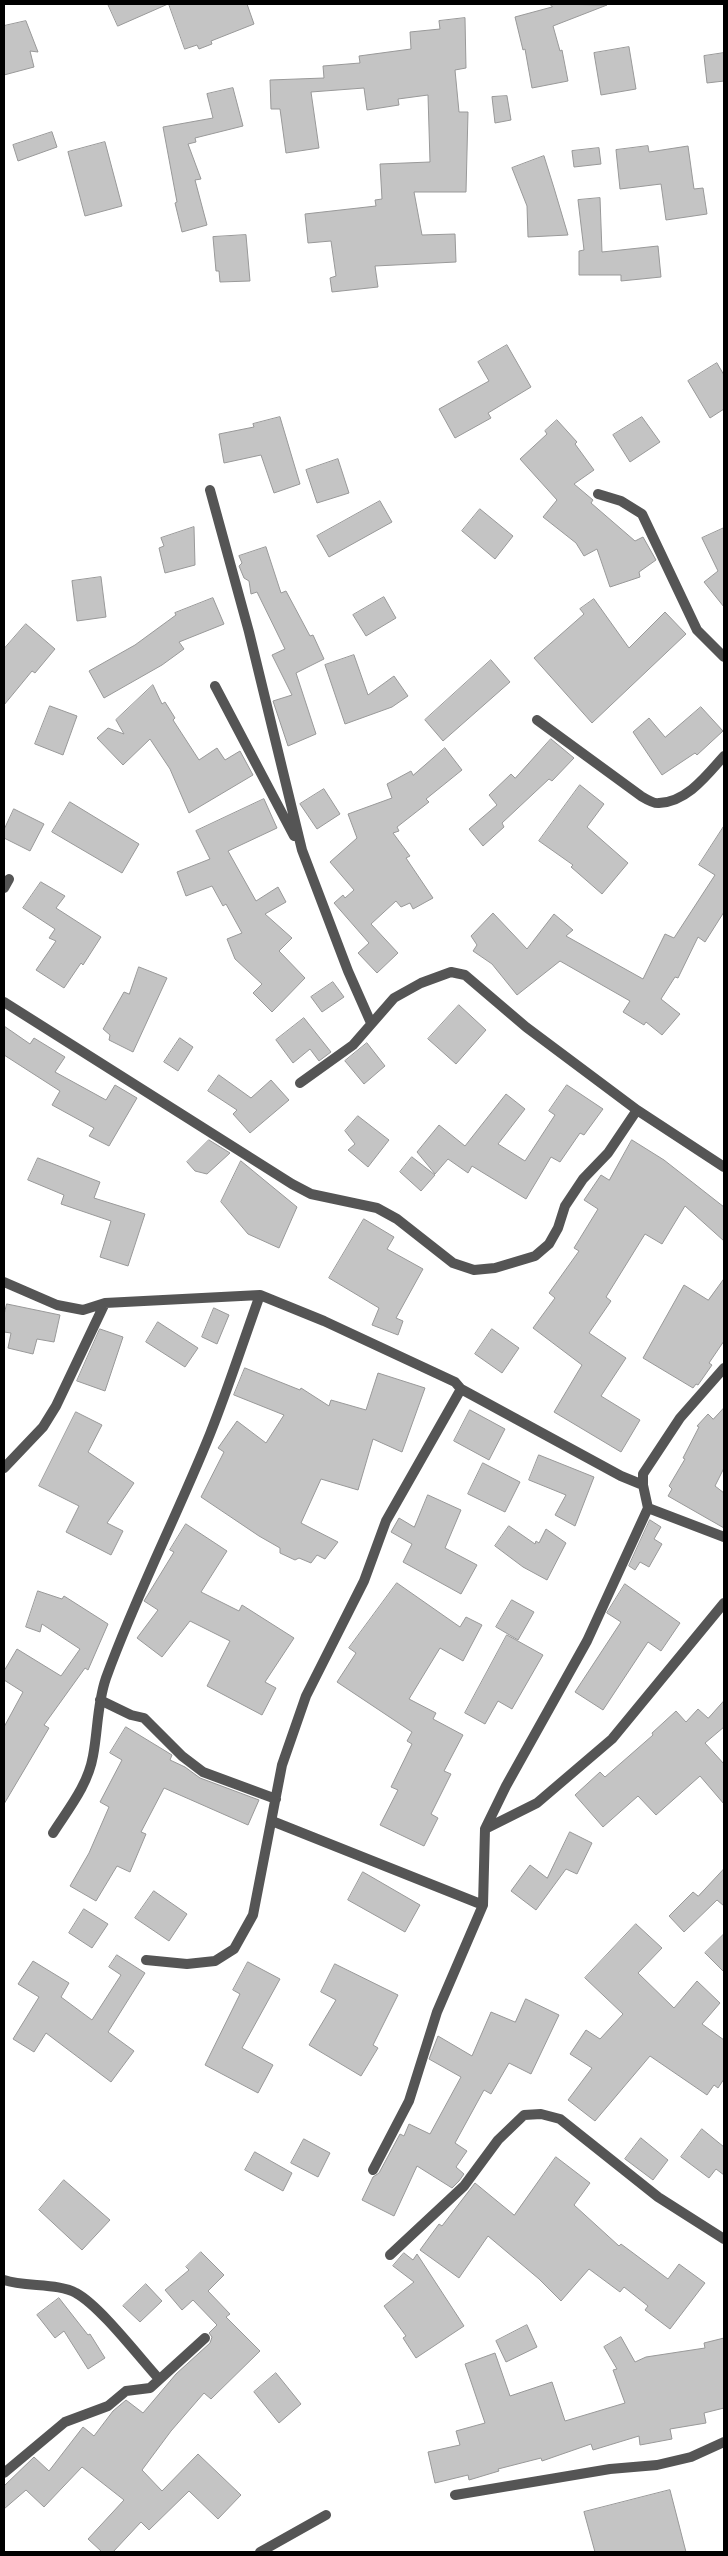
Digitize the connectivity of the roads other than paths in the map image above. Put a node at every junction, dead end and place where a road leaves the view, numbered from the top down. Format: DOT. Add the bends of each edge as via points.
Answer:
graph roads {
  1 [pos="210,490"];
  2 [pos="598,494"];
  3 [pos="724,657"];
  4 [pos="215,686"];
  5 [pos="538,720"];
  6 [pos="724,756"];
  7 [pos="302,850"];
  8 [pos="4,1002"];
  9 [pos="371,1023"];
  10 [pos="300,1083"];
  11 [pos="637,1110"];
  12 [pos="724,1167"];
  13 [pos="4,1282"];
  14 [pos="260,1295"];
  15 [pos="105,1303"];
  16 [pos="724,1368"];
  17 [pos="461,1389"];
  18 [pos="4,1468"];
  19 [pos="643,1485"];
  20 [pos="648,1508"];
  21 [pos="724,1537"];
  22 [pos="724,1603"];
  23 [pos="100,1700"];
  24 [pos="276,1799"];
  25 [pos="272,1821"];
  26 [pos="485,1829"];
  27 [pos="53,1833"];
  28 [pos="483,1905"];
  29 [pos="146,1960"];
  30 [pos="373,2170"];
  31 [pos="724,2239"];
  32 [pos="390,2255"];
  33 [pos="4,2280"];
  34 [pos="205,2338"];
  35 [pos="160,2379"];
  36 [pos="724,2442"];
  37 [pos="4,2473"];
  38 [pos="455,2495"];
  39 [pos="326,2515"];
  40 [pos="260,2552"];
  1 -- 7 [label="street" via="249,632"];
  2 -- 3 [label="street" via="621,501 642,514 697,630"];
  4 -- 7 [label="street"];
  5 -- 6 [label="street" via="641,796 658,804 676,799 695,788"];
  7 -- 9 [label="street"];
  8 -- 11 [label="street" via="292,1184 311,1194 377,1208 397,1219 453,1263 474,1270 495,1268 535,1256 549,1244 583,1179 608,1153"];
  9 -- 10 [label="street" via="353,1046"];
  9 -- 11 [label="street" via="394,998 421,983 451,972 465,975 526,1027"];
  11 -- 12 [label="street"];
  13 -- 15 [label="street" via="58,1305 83,1310"];
  14 -- 15 [label="street"];
  14 -- 17 [label="street" via="455,1382"];
  14 -- 23 [label="street" via="210,1433 142,1586"];
  15 -- 18 [label="street" via="56,1406 43,1427"];
  16 -- 19 [label="street" via="680,1418 643,1474"];
  17 -- 19 [label="street"];
  17 -- 24 [label="street" via="386,1521 364,1581 306,1696 282,1765"];
  19 -- 20 [label="street"];
  20 -- 21 [label="street"];
  20 -- 26 [label="street" via="587,1641"];
  22 -- 26 [label="street" via="612,1738 537,1803"];
  23 -- 24 [label="street" via="144,1718 203,1772"];
  23 -- 27 [label="street" via="93,1756 85,1784"];
  24 -- 25 [label="street"];
  25 -- 28 [label="street"];
  25 -- 29 [label="street" via="253,1916 234,1949 216,1961 186,1964"];
  26 -- 28 [label="street"];
  28 -- 30 [label="street" via="437,2012 409,2101"];
  31 -- 32 [label="street" via="658,2197 560,2119 541,2114 524,2115 498,2140 464,2186"];
  33 -- 35 [label="street" via="76,2292 96,2309"];
  34 -- 35 [label="street"];
  35 -- 37 [label="street" via="150,2388 126,2391 108,2406 65,2422"];
  36 -- 38 [label="street" via="692,2456 657,2465 610,2469"];
  39 -- 40 [label="street"];
}
